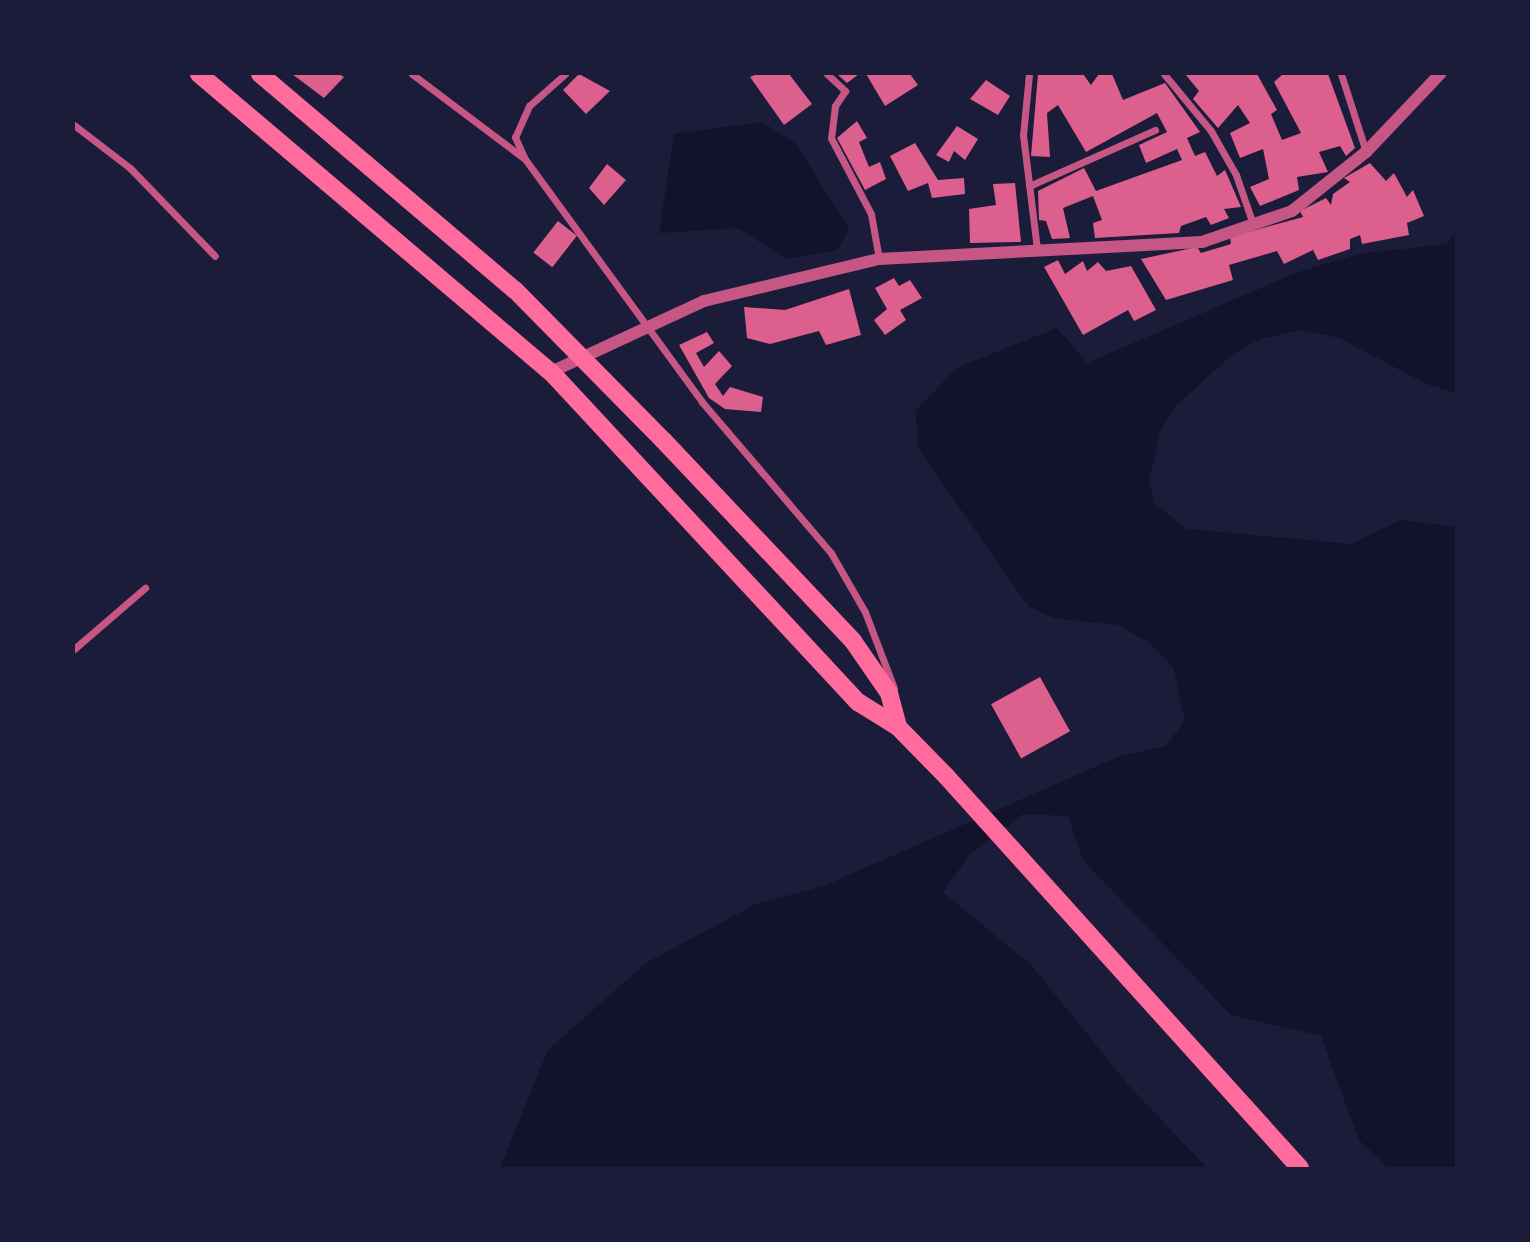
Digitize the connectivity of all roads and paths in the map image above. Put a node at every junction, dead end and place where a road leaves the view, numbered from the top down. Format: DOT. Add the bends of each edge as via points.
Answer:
graph roads {
  1 [pos="199,74"];
  2 [pos="260,74"];
  3 [pos="412,74"];
  4 [pos="565,74"];
  5 [pos="827,74"];
  6 [pos="1028,74"];
  7 [pos="1164,74"];
  8 [pos="1341,74"];
  9 [pos="1440,74"];
  10 [pos="74,125"];
  11 [pos="1155,130"];
  12 [pos="1366,152"];
  13 [pos="525,159"];
  14 [pos="1029,186"];
  15 [pos="1253,224"];
  16 [pos="1037,249"];
  17 [pos="215,256"];
  18 [pos="879,259"];
  19 [pos="651,326"];
  20 [pos="582,358"];
  21 [pos="551,372"];
  22 [pos="145,588"];
  23 [pos="74,649"];
  24 [pos="898,727"];
  25 [pos="1300,1168"];
  1 -- 21 [label="highway"];
  2 -- 20 [label="highway" via="515,290"];
  3 -- 13 [label="street"];
  4 -- 13 [label="street" via="528,106 515,137"];
  5 -- 18 [label="street" via="845,91 835,106 831,138 872,214"];
  6 -- 14 [label="street" via="1023,135"];
  7 -- 15 [label="street" via="1211,131 1236,175"];
  8 -- 12 [label="street"];
  9 -- 12 [label="street"];
  10 -- 17 [label="street" via="130,168"];
  11 -- 14 [label="street"];
  12 -- 15 [label="street" via="1292,211"];
  13 -- 19 [label="street"];
  14 -- 16 [label="street"];
  15 -- 16 [label="street" via="1202,242"];
  16 -- 18 [label="street"];
  18 -- 19 [label="street" via="704,301"];
  19 -- 20 [label="street"];
  19 -- 24 [label="street" via="702,402 831,553 884,655"];
  20 -- 21 [label="street"];
  20 -- 24 [label="highway" via="853,640 889,693"];
  21 -- 24 [label="highway" via="858,702"];
  22 -- 23 [label="street"];
  24 -- 25 [label="highway"];
}
